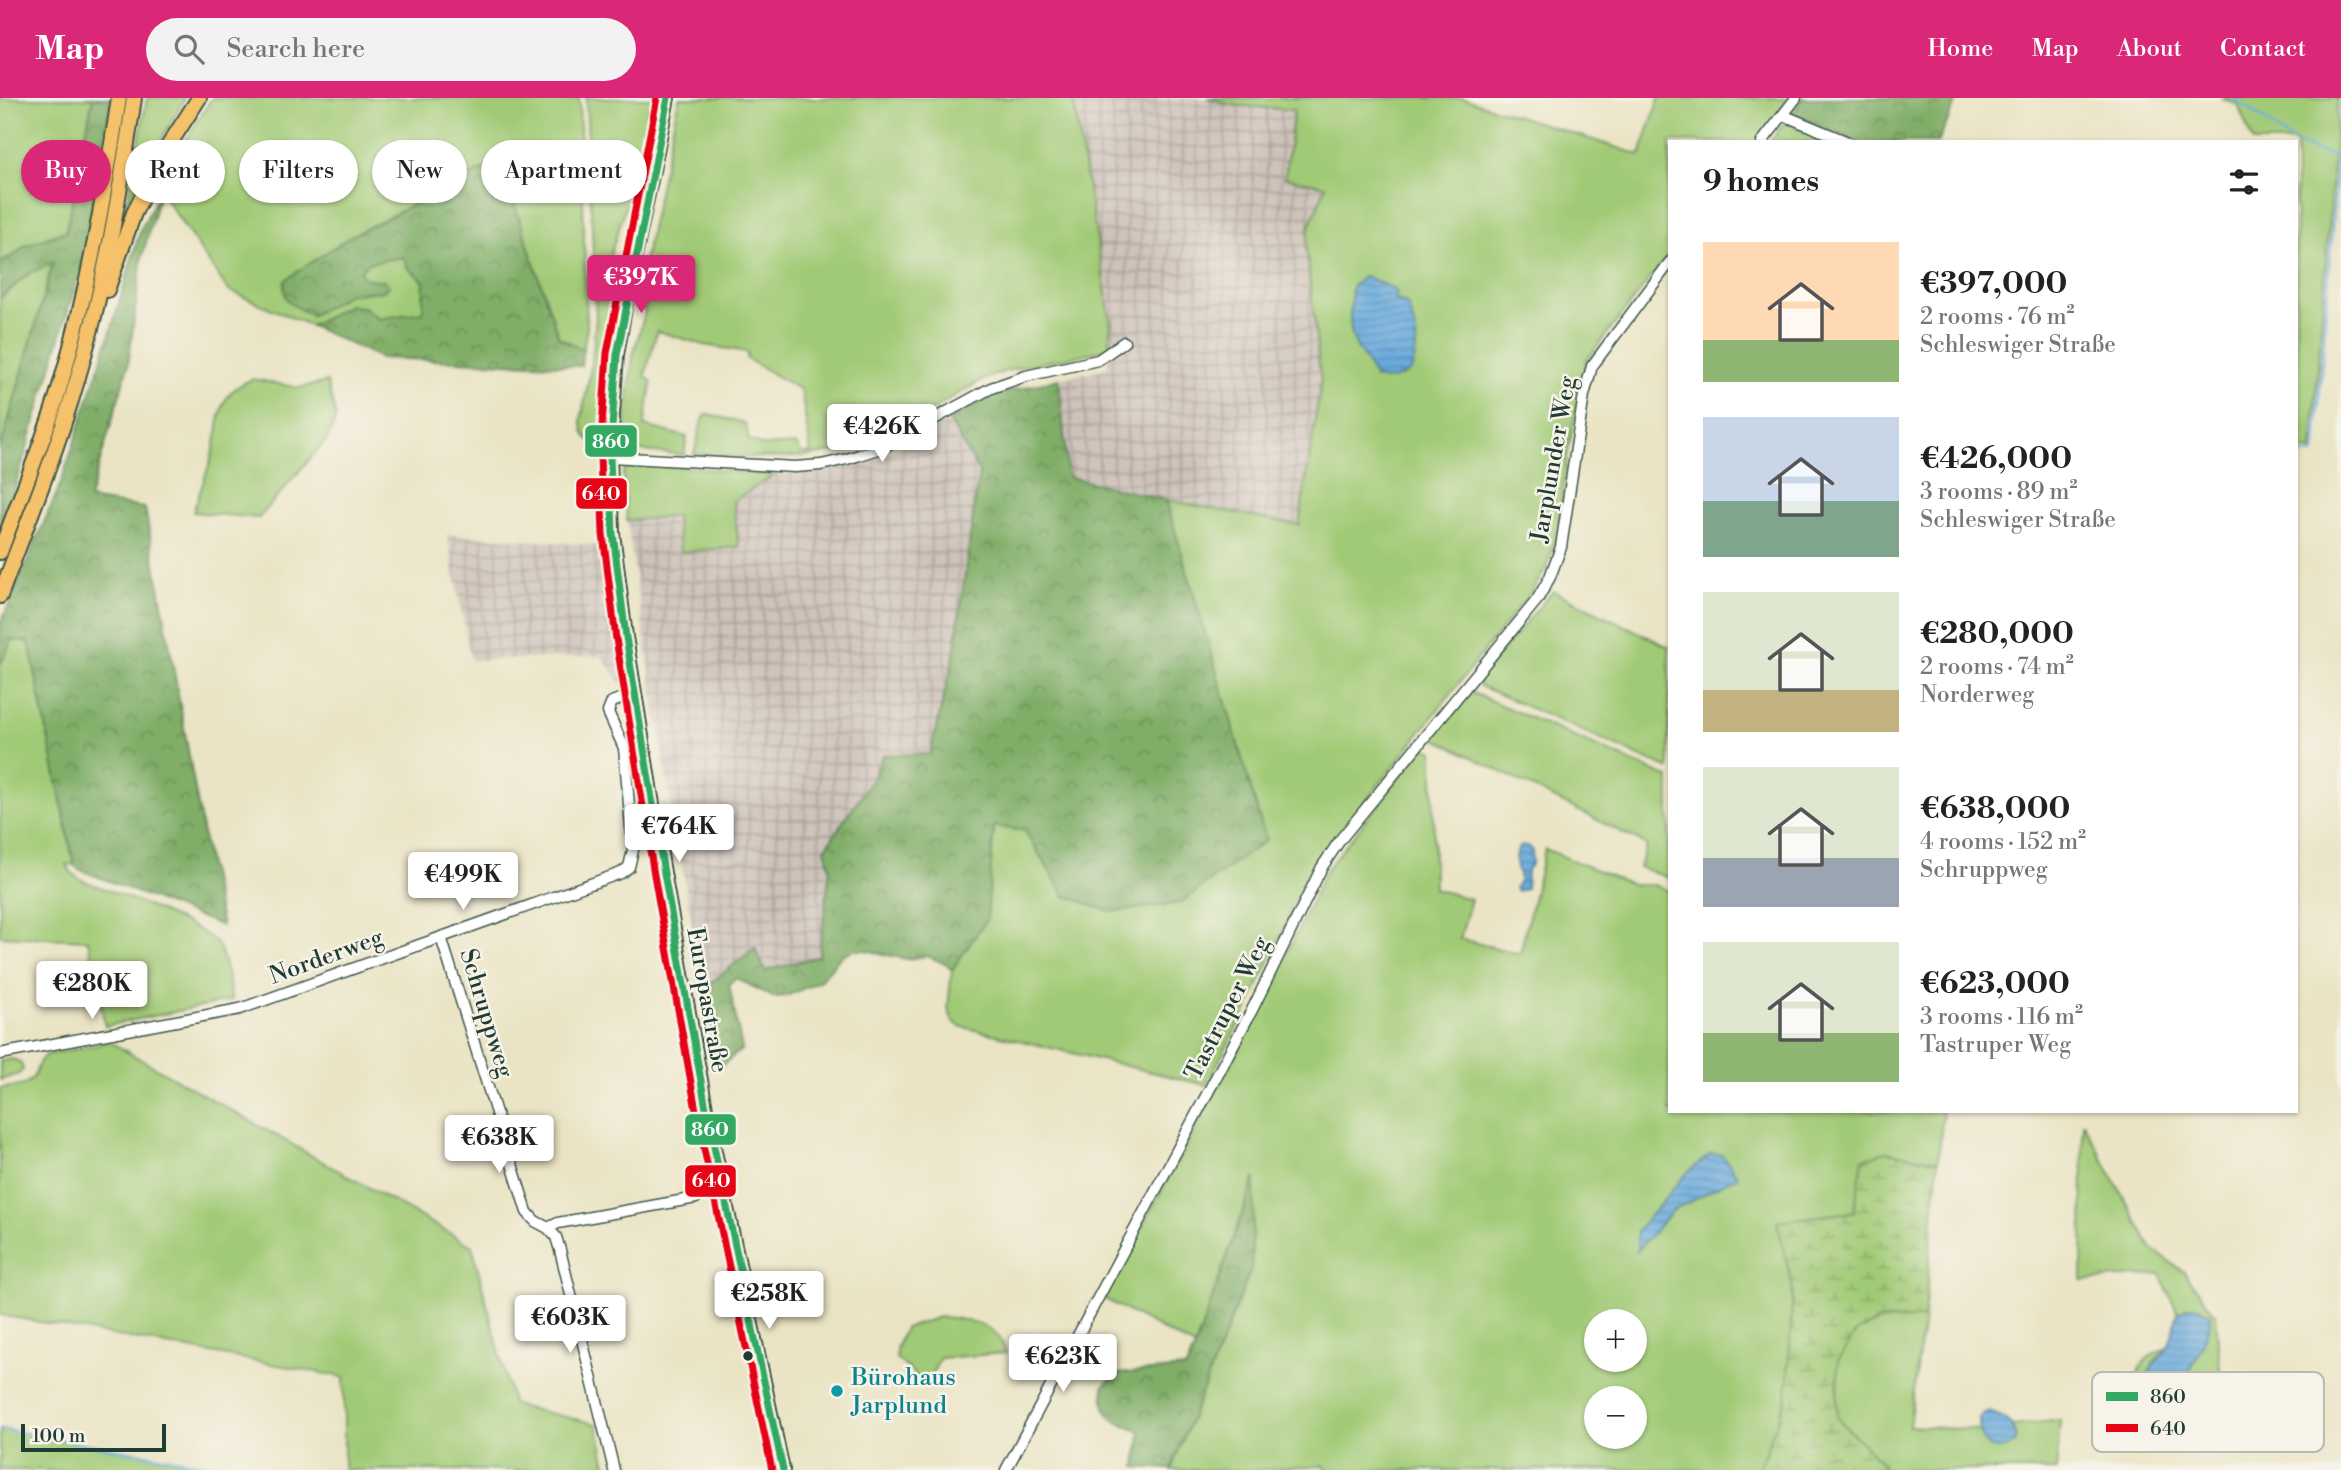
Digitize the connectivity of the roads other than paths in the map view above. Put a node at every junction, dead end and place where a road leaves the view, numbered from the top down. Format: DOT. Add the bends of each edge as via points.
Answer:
graph roads {
  1 [pos="119,98"];
  2 [pos="134,98"];
  3 [pos="200,98"];
  4 [pos="668,98"];
  5 [pos="1796,98"];
  6 [pos="1783,115"];
  7 [pos="1764,140"];
  8 [pos="1843,140"];
  9 [pos="1668,265"];
  10 [pos="91,330"];
  11 [pos="1124,342"];
  12 [pos="610,457"];
  13 [pos="0,552"];
  14 [pos="0,596"];
  15 [pos="1537,600"];
  16 [pos="635,693"];
  17 [pos="441,937"];
  18 [pos="0,1054"];
  19 [pos="696,1198"];
  20 [pos="548,1228"];
  21 [pos="614,1470"];
  22 [pos="783,1470"];
  23 [pos="1006,1470"];
  1 -- 13 [label="highway" via="102,211 76,325 51,412"];
  2 -- 10 [label="highway" via="117,211"];
  3 -- 10 [label="highway" via="165,151 134,213"];
  4 -- 12 [label="main road, Europastraße" via="624,317"];
  5 -- 6 [label="street"];
  6 -- 7 [label="street"];
  6 -- 8 [label="street"];
  9 -- 15 [label="street, Jarplunder Weg" via="1591,366 1566,526 1550,577"];
  10 -- 14 [label="highway" via="66,416"];
  11 -- 12 [label="street" via="1098,360 991,388 881,448 834,462 795,467"];
  12 -- 16 [label="main road, Europastraße" via="614,533"];
  15 -- 23 [label="street, Tastruper Weg" via="1322,867 1252,1010"];
  16 -- 17 [label="street, Norderweg" via="611,702 608,712 624,748 634,850 629,867"];
  16 -- 22 [label="main road, Europastraße" via="707,1114"];
  17 -- 18 [label="street, Norderweg" via="240,1009"];
  17 -- 20 [label="street, Schruppweg" via="527,1212"];
  19 -- 20 [label="street"];
  20 -- 21 [label="street, Schruppweg" via="560,1250"];
}
